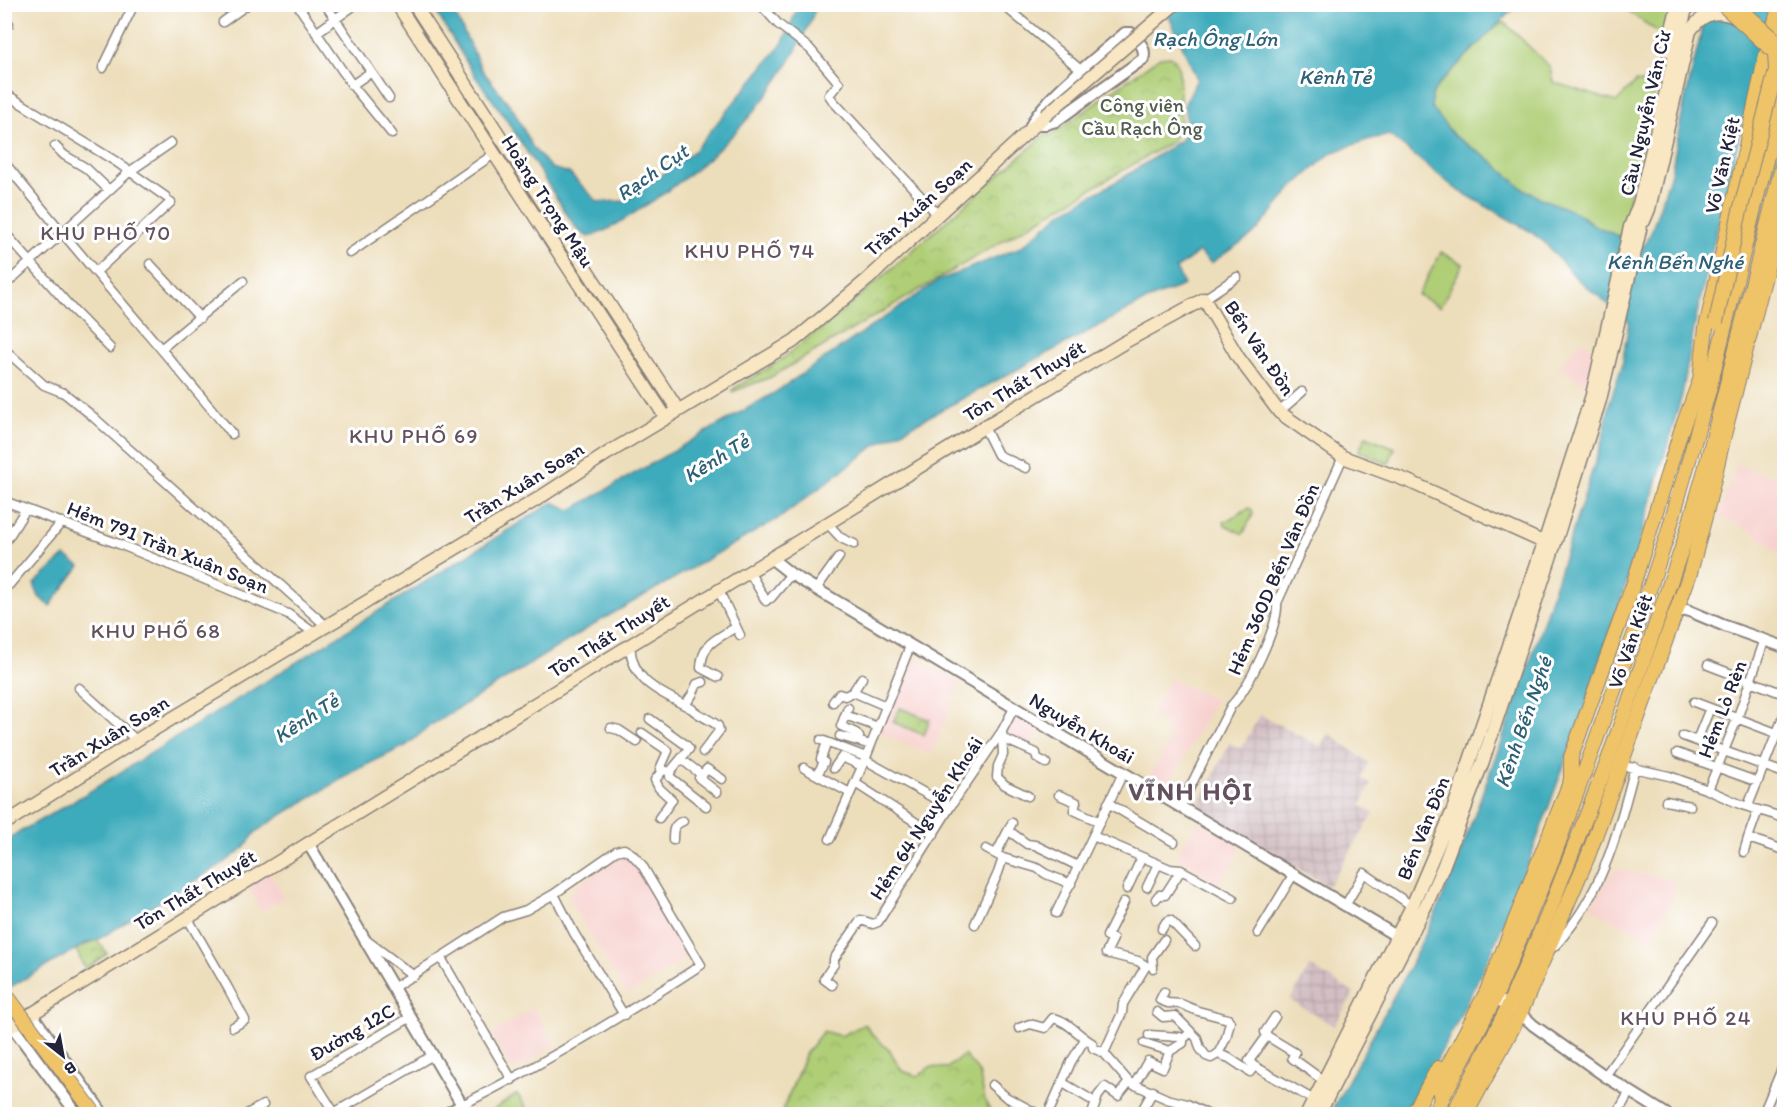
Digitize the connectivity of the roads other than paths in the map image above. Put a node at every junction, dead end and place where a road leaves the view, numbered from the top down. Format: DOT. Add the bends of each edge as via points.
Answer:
graph roads {
  1 [pos="134,4"];
  2 [pos="248,4"];
  3 [pos="297,4"];
  4 [pos="325,4"];
  5 [pos="356,4"];
  6 [pos="397,4"];
  7 [pos="414,4"];
  8 [pos="759,4"];
  9 [pos="1002,4"];
  10 [pos="1175,4"];
  11 [pos="1678,4"];
  12 [pos="1689,4"];
  13 [pos="1722,4"];
  14 [pos="1735,4"];
  15 [pos="1781,4"];
  16 [pos="1785,11"];
  17 [pos="335,19"];
  18 [pos="1737,19"];
  19 [pos="223,22"];
  20 [pos="1785,31"];
  21 [pos="432,32"];
  22 [pos="316,33"];
  23 [pos="420,39"];
  24 [pos="1782,55"];
  25 [pos="104,68"];
  26 [pos="1082,71"];
  27 [pos="371,72"];
  28 [pos="1785,75"];
  29 [pos="352,85"];
  30 [pos="1760,87"];
  31 [pos="4,93"];
  32 [pos="1784,93"];
  33 [pos="389,98"];
  34 [pos="1037,123"];
  35 [pos="392,134"];
  36 [pos="171,143"];
  37 [pos="55,146"];
  38 [pos="507,146"];
  39 [pos="494,154"];
  40 [pos="1785,159"];
  41 [pos="4,162"];
  42 [pos="129,172"];
  43 [pos="110,190"];
  44 [pos="1785,202"];
  45 [pos="938,215"];
  46 [pos="4,232"];
  47 [pos="62,234"];
  48 [pos="1634,234"];
  49 [pos="350,254"];
  50 [pos="31,262"];
  51 [pos="150,264"];
  52 [pos="587,271"];
  53 [pos="96,272"];
  54 [pos="1237,277"];
  55 [pos="575,279"];
  56 [pos="243,281"];
  57 [pos="4,286"];
  58 [pos="1204,299"];
  59 [pos="200,318"];
  60 [pos="110,348"];
  61 [pos="162,348"];
  62 [pos="4,349"];
  63 [pos="1710,360"];
  64 [pos="1302,392"];
  65 [pos="1708,394"];
  66 [pos="678,410"];
  67 [pos="1279,412"];
  68 [pos="666,418"];
  69 [pos="984,427"];
  70 [pos="232,434"];
  71 [pos="1343,458"];
  72 [pos="1026,468"];
  73 [pos="4,501"];
  74 [pos="26,509"];
  75 [pos="62,522"];
  76 [pos="828,524"];
  77 [pos="4,544"];
  78 [pos="854,544"];
  79 [pos="1549,545"];
  80 [pos="839,557"];
  81 [pos="772,559"];
  82 [pos="750,573"];
  83 [pos="791,574"];
  84 [pos="9,585"];
  85 [pos="816,589"];
  86 [pos="719,591"];
  87 [pos="1681,607"];
  88 [pos="325,626"];
  89 [pos="314,633"];
  90 [pos="1765,639"];
  91 [pos="630,646"];
  92 [pos="910,646"];
  93 [pos="1785,647"];
  94 [pos="1708,666"];
  95 [pos="718,677"];
  96 [pos="862,678"];
  97 [pos="1750,681"];
  98 [pos="703,682"];
  99 [pos="79,688"];
  100 [pos="853,692"];
  101 [pos="1785,694"];
  102 [pos="833,702"];
  103 [pos="1694,702"];
  104 [pos="685,705"];
  105 [pos="886,706"];
  106 [pos="1014,708"];
  107 [pos="1710,708"];
  108 [pos="1785,715"];
  109 [pos="650,719"];
  110 [pos="1737,719"];
  111 [pos="878,727"];
  112 [pos="611,728"];
  113 [pos="642,733"];
  114 [pos="1002,735"];
  115 [pos="1781,735"];
  116 [pos="840,736"];
  117 [pos="1683,736"];
  118 [pos="857,740"];
  119 [pos="1697,740"];
  120 [pos="137,741"];
  121 [pos="637,742"];
  122 [pos="871,746"];
  123 [pos="1725,750"];
  124 [pos="703,752"];
  125 [pos="1677,753"];
  126 [pos="681,759"];
  127 [pos="865,761"];
  128 [pos="1046,763"];
  129 [pos="1620,765"];
  130 [pos="1718,766"];
  131 [pos="1764,766"];
  132 [pos="1635,767"];
  133 [pos="804,768"];
  134 [pos="834,768"];
  135 [pos="666,771"];
  136 [pos="1123,773"];
  137 [pos="1785,773"];
  138 [pos="702,775"];
  139 [pos="818,776"];
  140 [pos="722,779"];
  141 [pos="1571,781"];
  142 [pos="1758,782"];
  143 [pos="855,783"];
  144 [pos="1708,790"];
  145 [pos="717,792"];
  146 [pos="850,793"];
  147 [pos="1059,795"];
  148 [pos="1028,796"];
  149 [pos="1666,801"];
  150 [pos="1108,803"];
  151 [pos="706,806"];
  152 [pos="1690,806"];
  153 [pos="950,807"];
  154 [pos="1180,807"];
  155 [pos="1748,807"];
  156 [pos="1758,810"];
  157 [pos="659,818"];
  158 [pos="1785,819"];
  159 [pos="683,821"];
  160 [pos="1100,822"];
  161 [pos="4,824"];
  162 [pos="934,834"];
  163 [pos="1093,836"];
  164 [pos="1748,838"];
  165 [pos="830,839"];
  166 [pos="673,840"];
  167 [pos="1174,842"];
  168 [pos="308,843"];
  169 [pos="986,849"];
  170 [pos="1785,850"];
  171 [pos="1744,852"];
  172 [pos="1000,856"];
  173 [pos="1142,857"];
  174 [pos="1158,864"];
  175 [pos="1078,866"];
  176 [pos="1181,870"];
  177 [pos="1293,875"];
  178 [pos="1071,884"];
  179 [pos="1147,888"];
  180 [pos="1127,889"];
  181 [pos="554,894"];
  182 [pos="1233,898"];
  183 [pos="1156,899"];
  184 [pos="1124,902"];
  185 [pos="1345,906"];
  186 [pos="1412,906"];
  187 [pos="1056,914"];
  188 [pos="188,917"];
  189 [pos="1712,923"];
  190 [pos="975,924"];
  191 [pos="1162,929"];
  192 [pos="1258,933"];
  193 [pos="365,939"];
  194 [pos="1164,940"];
  195 [pos="1402,940"];
  196 [pos="1195,946"];
  197 [pos="1547,951"];
  198 [pos="441,958"];
  199 [pos="1150,967"];
  200 [pos="414,976"];
  201 [pos="832,985"];
  202 [pos="393,988"];
  203 [pos="4,992"];
  204 [pos="1164,992"];
  205 [pos="1491,995"];
  206 [pos="4,1006"];
  207 [pos="1514,1011"];
  208 [pos="1157,1012"];
  209 [pos="31,1014"];
  210 [pos="624,1015"];
  211 [pos="411,1017"];
  212 [pos="1275,1017"];
  213 [pos="1470,1023"];
  214 [pos="233,1027"];
  215 [pos="8,1029"];
  216 [pos="1019,1029"];
  217 [pos="1149,1035"];
  218 [pos="1186,1036"];
  219 [pos="1267,1036"];
  220 [pos="1085,1039"];
  221 [pos="1144,1043"];
  222 [pos="1170,1051"];
  223 [pos="1104,1053"];
  224 [pos="1218,1054"];
  225 [pos="433,1055"];
  226 [pos="1785,1064"];
  227 [pos="68,1065"];
  228 [pos="1256,1067"];
  229 [pos="1605,1076"];
  230 [pos="50,1078"];
  231 [pos="512,1080"];
  232 [pos="1324,1081"];
  233 [pos="1063,1083"];
  234 [pos="1131,1083"];
  235 [pos="992,1085"];
  236 [pos="1153,1091"];
  237 [pos="1630,1091"];
  238 [pos="1090,1099"];
  239 [pos="1314,1100"];
  240 [pos="1187,1104"];
  241 [pos="263,1105"];
  242 [pos="462,1105"];
  243 [pos="1437,1108"];
  244 [pos="1093,1111"];
  245 [pos="77,1114"];
  246 [pos="84,1114"];
  247 [pos="95,1114"];
  248 [pos="103,1114"];
  249 [pos="247,1114"];
  250 [pos="335,1114"];
  251 [pos="446,1114"];
  252 [pos="1038,1114"];
  253 [pos="1048,1114"];
  254 [pos="1140,1114"];
  255 [pos="1180,1114"];
  256 [pos="1207,1114"];
  257 [pos="1307,1114"];
  258 [pos="1319,1114"];
  259 [pos="1413,1114"];
  260 [pos="1453,1114"];
  261 [pos="1466,1114"];
  262 [pos="1617,1114"];
  263 [pos="1666,1114"];
  264 [pos="1763,1114"];
  1 -- 25 [label="street"];
  2 -- 19 [label="street"];
  3 -- 22 [label="street"];
  4 -- 17 [label="street"];
  5 -- 17 [label="street"];
  6 -- 23 [label="main road, Hoàng Trọng Mậu"];
  7 -- 21 [label="main road, Hoàng Trọng Mậu"];
  8 -- 45 [label="street" via="810,49 839,83 829,95 833,101"];
  9 -- 26 [label="street"];
  10 -- 34 [label="main road, bridge"];
  11 -- 48 [label="main road" via="1632,203"];
  12 -- 48 [label="main road, Cầu Nguyễn Văn Cừ"];
  13 -- 18 [label="main road, bridge"];
  14 -- 24 [label="main road, bridge"];
  15 -- 16 [label="main road"];
  15 -- 30 [label="main road, Võ Văn Kiệt"];
  17 -- 22 [label="street"];
  17 -- 27 [label="street"];
  18 -- 24 [label="main road, bridge"];
  18 -- 48 [label="main road" via="1712,13 1690,31 1649,209"];
  20 -- 24 [label="main road"];
  21 -- 23 [label="main road"];
  21 -- 38 [label="main road, Hoàng Trọng Mậu"];
  22 -- 29 [label="street"];
  23 -- 39 [label="main road, Hoàng Trọng Mậu"];
  24 -- 63 [label="main road, bridge" via="1747,185"];
  26 -- 34 [label="street, Trần Xuân Soạn" via="1041,110 1034,120"];
  26 -- 34 [label="street, Trần Xuân Soạn" via="1128,32 1145,51 1143,59 1056,121"];
  27 -- 29 [label="street"];
  27 -- 33 [label="street"];
  28 -- 30 [label="main road"];
  29 -- 35 [label="street"];
  30 -- 63 [label="main road, Võ Văn Kiệt" via="1706,328"];
  31 -- 42 [label="street"];
  32 -- 63 [label="main road, Võ Văn Kiệt"];
  34 -- 45 [label="main road, Trần Xuân Soạn"];
  36 -- 42 [label="street"];
  37 -- 43 [label="street"];
  38 -- 39 [label="main road"];
  38 -- 52 [label="main road, Hoàng Trọng Mậu"];
  39 -- 49 [label="street"];
  39 -- 55 [label="main road, Hoàng Trọng Mậu"];
  40 -- 207 [label="main road, Võ Văn Kiệt" via="1730,376 1676,566"];
  41 -- 47 [label="street"];
  42 -- 43 [label="street"];
  42 -- 53 [label="street" via="169,200"];
  43 -- 47 [label="street"];
  44 -- 87 [label="main road, Võ Văn Kiệt"];
  45 -- 66 [label="main road, Trần Xuân Soạn" via="794,341"];
  46 -- 50 [label="street"];
  47 -- 50 [label="street"];
  47 -- 53 [label="street"];
  48 -- 79 [label="main road, Bến Vân Đồn" via="1596,397"];
  50 -- 57 [label="street"];
  50 -- 60 [label="street"];
  51 -- 59 [label="street"];
  52 -- 55 [label="main road"];
  52 -- 66 [label="main road, Hoàng Trọng Mậu"];
  53 -- 61 [label="street"];
  54 -- 58 [label="street, Tôn Thất Thuyết"];
  55 -- 68 [label="main road, Hoàng Trọng Mậu"];
  56 -- 59 [label="street"];
  58 -- 67 [label="main road, Bến Vân Đồn" via="1238,357"];
  58 -- 69 [label="main road, Tôn Thất Thuyết"];
  59 -- 61 [label="street"];
  61 -- 70 [label="street"];
  62 -- 88 [label="street" via="44,385 64,393 170,484"];
  63 -- 65 [label="main road, Võ Văn Kiệt"];
  63 -- 141 [label="main road, Võ Văn Kiệt" via="1681,431 1633,585 1571,757"];
  64 -- 67 [label="street"];
  65 -- 141 [label="main road, Võ Văn Kiệt" via="1686,440 1626,631"];
  65 -- 205 [label="main road, Võ Văn Kiệt" via="1636,630 1549,869"];
  66 -- 68 [label="main road, Trần Xuân Soạn"];
  67 -- 71 [label="main road, Bến Vân Đồn"];
  68 -- 88 [label="main road, Trần Xuân Soạn"];
  69 -- 72 [label="street" via="998,455"];
  69 -- 76 [label="main road, Tôn Thất Thuyết"];
  71 -- 79 [label="main road, Bến Vân Đồn" via="1408,481"];
  71 -- 154 [label="street, Hẻm 360D Bến Vân Đồn" via="1277,603 1278,614 1257,663 1241,696 1231,705"];
  73 -- 74 [label="street, Hẻm 791 Trần Xuân Soạn"];
  74 -- 75 [label="street, Hẻm 791 Trần Xuân Soạn"];
  74 -- 77 [label="street"];
  75 -- 84 [label="street"];
  75 -- 89 [label="street, Hẻm 791 Trần Xuân Soạn" via="288,614"];
  76 -- 78 [label="street"];
  76 -- 81 [label="main road, Tôn Thất Thuyết"];
  79 -- 186 [label="main road, Bến Vân Đồn" via="1454,810"];
  79 -- 195 [label="main road, Bến Vân Đồn" via="1466,806 1443,867"];
  80 -- 85 [label="street"];
  81 -- 82 [label="main road, Tôn Thất Thuyết"];
  81 -- 83 [label="street, Nguyễn Khoái"];
  82 -- 83 [label="street" via="769,600"];
  82 -- 86 [label="main road, Tôn Thất Thuyết"];
  83 -- 85 [label="street, Nguyễn Khoái"];
  85 -- 92 [label="street, Nguyễn Khoái"];
  86 -- 91 [label="main road, Tôn Thất Thuyết"];
  86 -- 95 [label="street" via="738,631 715,639 703,654 701,668"];
  87 -- 90 [label="street"];
  87 -- 129 [label="main road, Võ Văn Kiệt"];
  88 -- 89 [label="main road, Trần Xuân Soạn"];
  89 -- 120 [label="main road, Trần Xuân Soạn"];
  90 -- 93 [label="street"];
  90 -- 97 [label="street, Hẻm Lò Rèn"];
  91 -- 104 [label="street" via="639,676"];
  91 -- 168 [label="main road, Tôn Thất Thuyết"];
  92 -- 105 [label="street"];
  92 -- 106 [label="street, Nguyễn Khoái"];
  94 -- 97 [label="street"];
  96 -- 100 [label="street"];
  97 -- 101 [label="street"];
  97 -- 110 [label="street, Hẻm Lò Rèn"];
  98 -- 104 [label="street" via="697,684"];
  99 -- 120 [label="street"];
  100 -- 102 [label="street" via="839,694"];
  100 -- 105 [label="street"];
  103 -- 107 [label="street"];
  104 -- 124 [label="street" via="718,726 719,731"];
  105 -- 111 [label="street"];
  106 -- 114 [label="street, Hẻm 64 Nguyễn Khoái"];
  106 -- 136 [label="street, Nguyễn Khoái"];
  107 -- 110 [label="street"];
  107 -- 119 [label="street"];
  108 -- 115 [label="street"];
  109 -- 126 [label="street" via="686,745 689,749"];
  110 -- 115 [label="street"];
  110 -- 123 [label="street, Hẻm Lò Rèn"];
  111 -- 118 [label="street" via="847,712 841,726 856,732"];
  111 -- 122 [label="street"];
  112 -- 121 [label="street"];
  113 -- 135 [label="street" via="668,751 660,769"];
  114 -- 128 [label="street" via="1036,753"];
  114 -- 148 [label="street" via="1003,755 997,777"];
  114 -- 153 [label="street, Hẻm 64 Nguyễn Khoái"];
  115 -- 131 [label="street"];
  116 -- 118 [label="street"];
  117 -- 119 [label="street"];
  118 -- 122 [label="street"];
  119 -- 123 [label="street"];
  120 -- 161 [label="main road, Trần Xuân Soạn"];
  122 -- 127 [label="street"];
  123 -- 130 [label="street, Hẻm Lò Rèn"];
  123 -- 131 [label="street"];
  125 -- 130 [label="street"];
  126 -- 135 [label="street"];
  126 -- 138 [label="street"];
  127 -- 134 [label="street" via="842,757"];
  127 -- 139 [label="street" via="824,741 824,762"];
  127 -- 143 [label="street"];
  127 -- 153 [label="street"];
  129 -- 132 [label="street"];
  129 -- 197 [label="main road, Võ Văn Kiệt" via="1588,856"];
  130 -- 142 [label="street"];
  130 -- 144 [label="street, Hẻm Lò Rèn"];
  131 -- 137 [label="street"];
  131 -- 142 [label="street"];
  132 -- 144 [label="street"];
  132 -- 197 [label="street" via="1610,856 1593,893 1554,948"];
  133 -- 139 [label="street"];
  135 -- 151 [label="street"];
  135 -- 157 [label="street" via="655,780 672,800"];
  136 -- 150 [label="street"];
  136 -- 154 [label="street, Nguyễn Khoái"];
  138 -- 140 [label="street" via="707,769"];
  138 -- 145 [label="street" via="699,778"];
  139 -- 146 [label="street"];
  141 -- 205 [label="main road, Võ Văn Kiệt"];
  142 -- 155 [label="street"];
  143 -- 146 [label="street"];
  143 -- 162 [label="street"];
  144 -- 155 [label="street"];
  146 -- 165 [label="street"];
  147 -- 160 [label="street" via="1076,802 1074,810"];
  149 -- 152 [label="street"];
  150 -- 160 [label="street"];
  150 -- 167 [label="street"];
  153 -- 162 [label="street, Hẻm 64 Nguyễn Khoái"];
  154 -- 177 [label="street, Nguyễn Khoái"];
  155 -- 156 [label="street"];
  156 -- 158 [label="street"];
  156 -- 164 [label="street"];
  159 -- 166 [label="street" via="673,828"];
  160 -- 163 [label="street"];
  162 -- 201 [label="street, Hẻm 64 Nguyễn Khoái" via="878,922 861,920 834,959 824,979"];
  163 -- 173 [label="street"];
  163 -- 175 [label="street"];
  164 -- 170 [label="street"];
  164 -- 171 [label="street"];
  168 -- 188 [label="main road, Tôn Thất Thuyết"];
  168 -- 193 [label="street"];
  169 -- 172 [label="street"];
  172 -- 175 [label="street" via="1011,827 1027,844"];
  172 -- 178 [label="street"];
  172 -- 190 [label="street" via="998,873"];
  173 -- 174 [label="street"];
  173 -- 180 [label="street"];
  174 -- 176 [label="street"];
  174 -- 179 [label="street"];
  175 -- 178 [label="street"];
  176 -- 182 [label="street"];
  176 -- 183 [label="street" via="1165,895"];
  177 -- 185 [label="street, Nguyễn Khoái"];
  177 -- 192 [label="street"];
  178 -- 187 [label="street"];
  181 -- 198 [label="street" via="526,910 503,917"];
  181 -- 210 [label="street"];
  181 -- 210 [label="street" via="624,849 642,865 701,964"];
  184 -- 199 [label="street" via="1106,953"];
  185 -- 186 [label="street" via="1364,873"];
  185 -- 195 [label="street, Nguyễn Khoái"];
  186 -- 195 [label="main road, Bến Vân Đồn"];
  188 -- 209 [label="main road, Tôn Thất Thuyết"];
  188 -- 214 [label="street" via="245,1020"];
  189 -- 229 [label="street"];
  191 -- 196 [label="street" via="1170,920"];
  193 -- 200 [label="street"];
  193 -- 202 [label="street"];
  194 -- 199 [label="street"];
  195 -- 232 [label="main road, Bến Vân Đồn"];
  195 -- 258 [label="main road, Bến Vân Đồn"];
  197 -- 207 [label="main road, Võ Văn Kiệt"];
  198 -- 200 [label="street"];
  198 -- 231 [label="street"];
  199 -- 223 [label="street" via="1123,1004"];
  200 -- 202 [label="street"];
  202 -- 211 [label="street"];
  203 -- 247 [label="main road, bridge"];
  204 -- 224 [label="street" via="1160,1000 1228,1019 1226,1038"];
  205 -- 207 [label="street"];
  205 -- 213 [label="main road, Võ Văn Kiệt"];
  205 -- 243 [label="main road, Võ Văn Kiệt"];
  206 -- 246 [label="main road"];
  207 -- 229 [label="street"];
  207 -- 260 [label="main road, Võ Văn Kiệt"];
  207 -- 261 [label="main road, Võ Văn Kiệt"];
  208 -- 218 [label="street" via="1163,1017 1175,1016"];
  209 -- 215 [label="main road, Tôn Thất Thuyết"];
  209 -- 227 [label="street"];
  210 -- 231 [label="street"];
  211 -- 225 [label="street"];
  211 -- 250 [label="street, Đường 12C" via="311,1076"];
  212 -- 219 [label="street" via="1265,1032"];
  213 -- 243 [label="main road, Võ Văn Kiệt" via="1439,1083"];
  213 -- 259 [label="main road, Võ Văn Kiệt" via="1458,1033"];
  215 -- 230 [label="street"];
  216 -- 220 [label="street" via="1030,1024 1045,1028 1056,1018"];
  217 -- 218 [label="street"];
  218 -- 222 [label="street" via="1183,1043"];
  218 -- 224 [label="street" via="1197,1038 1206,1056"];
  219 -- 228 [label="street" via="1250,1061"];
  219 -- 232 [label="street" via="1295,1053 1292,1058"];
  220 -- 223 [label="street"];
  220 -- 233 [label="street"];
  221 -- 222 [label="street"];
  222 -- 234 [label="street" via="1163,1068 1148,1061"];
  223 -- 234 [label="street"];
  224 -- 228 [label="street" via="1250,1072"];
  225 -- 242 [label="street"];
  225 -- 250 [label="street"];
  226 -- 264 [label="street"];
  227 -- 230 [label="street"];
  227 -- 248 [label="street"];
  228 -- 239 [label="street"];
  229 -- 237 [label="street"];
  230 -- 245 [label="street"];
  231 -- 242 [label="street"];
  232 -- 239 [label="main road, Bến Vân Đồn"];
  233 -- 238 [label="street"];
  233 -- 253 [label="street"];
  234 -- 236 [label="street"];
  234 -- 244 [label="street" via="1118,1096 1105,1087"];
  235 -- 252 [label="street"];
  236 -- 240 [label="street"];
  236 -- 254 [label="street"];
  237 -- 262 [label="street"];
  237 -- 263 [label="street"];
  239 -- 257 [label="main road, Bến Vân Đồn"];
  240 -- 255 [label="street"];
  240 -- 256 [label="street"];
  241 -- 249 [label="street"];
  242 -- 251 [label="street"];
}
